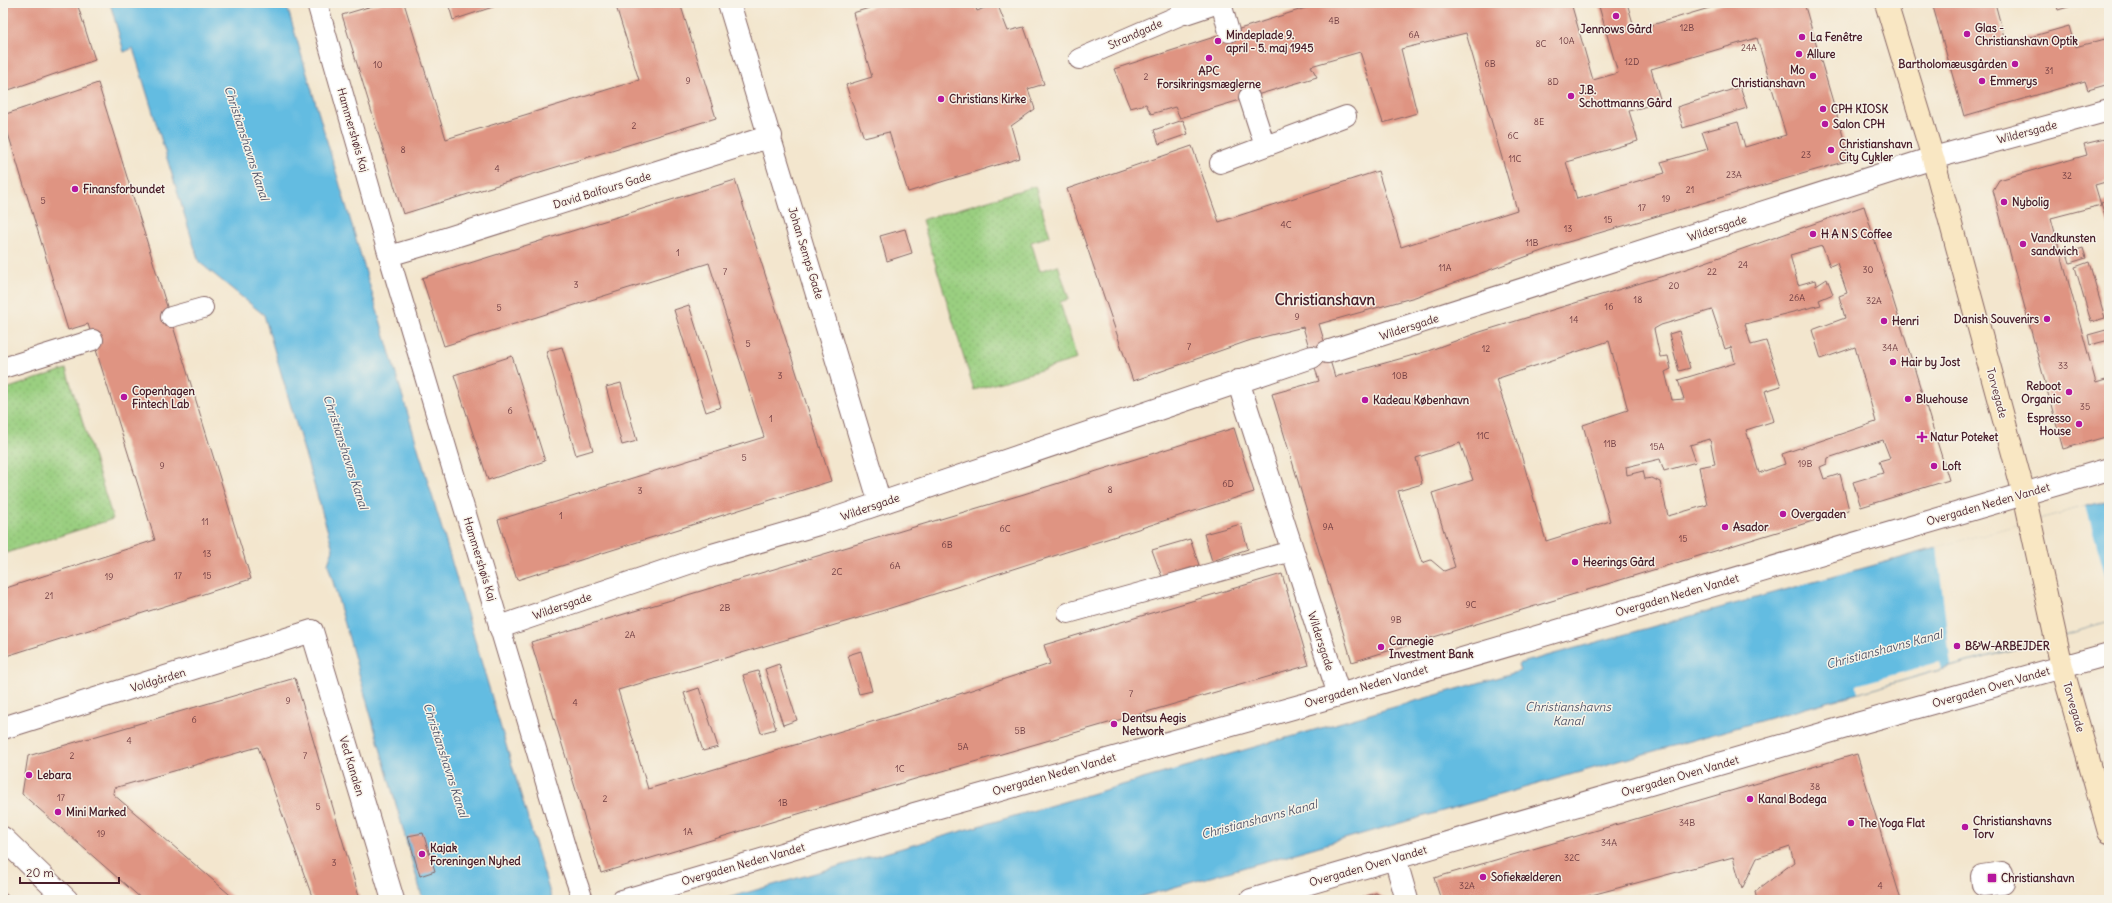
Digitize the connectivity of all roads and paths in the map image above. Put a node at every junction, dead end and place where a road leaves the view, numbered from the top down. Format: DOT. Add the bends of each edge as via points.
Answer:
graph roads {
  1 [pos="317,3"];
  2 [pos="729,3"];
  3 [pos="1214,3"];
  4 [pos="1221,3"];
  5 [pos="1886,3"];
  6 [pos="1183,8"];
  7 [pos="1229,32"];
  8 [pos="1079,60"];
  9 [pos="1250,97"];
  10 [pos="2109,110"];
  11 [pos="1346,116"];
  12 [pos="771,136"];
  13 [pos="1266,146"];
  14 [pos="1933,158"];
  15 [pos="1220,163"];
  16 [pos="433,243"];
  17 [pos="389,256"];
  18 [pos="203,308"];
  19 [pos="171,317"];
  20 [pos="93,340"];
  21 [pos="3,367"];
  22 [pos="1238,381"];
  23 [pos="2109,469"];
  24 [pos="2025,499"];
  25 [pos="880,503"];
  26 [pos="1292,551"];
  27 [pos="1068,613"];
  28 [pos="500,627"];
  29 [pos="312,631"];
  30 [pos="2109,654"];
  31 [pos="2062,667"];
  32 [pos="1339,695"];
  33 [pos="3,728"];
  34 [pos="914,814"];
  35 [pos="2109,832"];
  36 [pos="3,838"];
  37 [pos="1395,858"];
  38 [pos="67,900"];
  39 [pos="393,900"];
  40 [pos="583,900"];
  41 [pos="622,900"];
  42 [pos="1251,900"];
  43 [pos="1407,900"];
  1 -- 17 [label="lane, Hammershøis Kaj"];
  2 -- 12 [label="street, Johan Semps Gade"];
  3 -- 6 [label="street, Strandgade"];
  4 -- 7 [label="lane"];
  5 -- 14 [label="street, Torvegade"];
  6 -- 8 [label="lane, Strandgade"];
  9 -- 13 [label="lane"];
  10 -- 14 [label="street, Wildersgade"];
  11 -- 13 [label="lane"];
  12 -- 16 [label="street, David Balfours Gade"];
  12 -- 25 [label="street, Johan Semps Gade"];
  13 -- 15 [label="lane"];
  14 -- 22 [label="street, Wildersgade"];
  14 -- 24 [label="street, Torvegade"];
  16 -- 17 [label="lane"];
  17 -- 28 [label="lane, Hammershøis Kaj"];
  18 -- 19 [label="lane"];
  20 -- 21 [label="lane"];
  22 -- 25 [label="street, Wildersgade"];
  22 -- 26 [label="street, Wildersgade"];
  23 -- 24 [label="street, Overgaden Neden Vandet"];
  24 -- 31 [label="street, Torvegade"];
  24 -- 32 [label="street, Overgaden Neden Vandet"];
  25 -- 28 [label="street, Wildersgade" via="712,555"];
  26 -- 27 [label="lane"];
  26 -- 32 [label="street, Wildersgade"];
  28 -- 40 [label="lane, Hammershøis Kaj"];
  29 -- 33 [label="street, Voldgården"];
  29 -- 39 [label="street, Ved Kanalen"];
  30 -- 31 [label="street, Overgaden Oven Vandet"];
  31 -- 35 [label="street, Torvegade"];
  31 -- 37 [label="street, Overgaden Oven Vandet"];
  32 -- 34 [label="street, Overgaden Neden Vandet"];
  34 -- 41 [label="lane, Overgaden Neden Vandet"];
  36 -- 38 [label="street"];
  37 -- 42 [label="street, Overgaden Oven Vandet"];
  37 -- 43 [label="street"];
}
